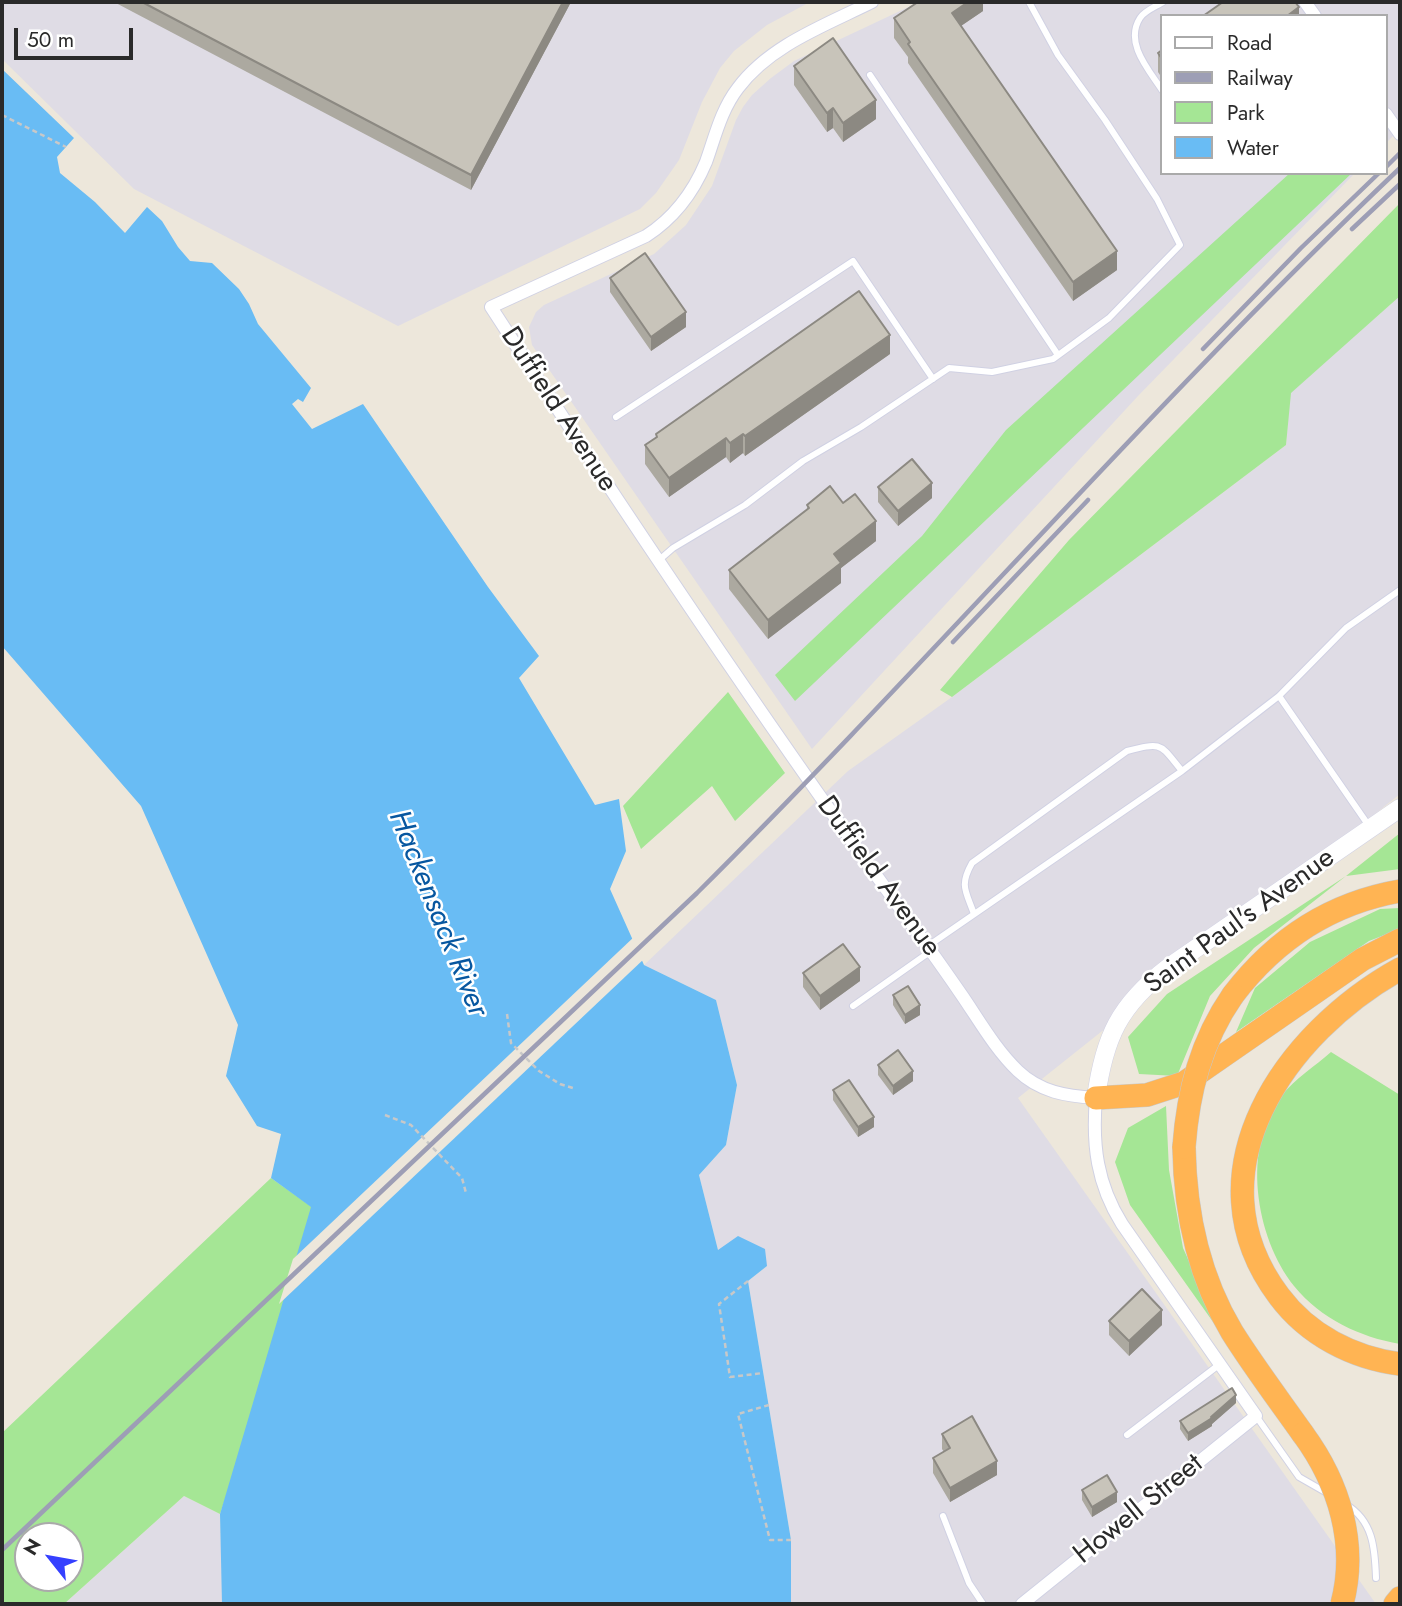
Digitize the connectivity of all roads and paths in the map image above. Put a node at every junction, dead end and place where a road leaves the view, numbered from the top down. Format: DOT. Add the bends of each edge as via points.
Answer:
graph roads {
  1 [pos="873,2"];
  2 [pos="1030,2"];
  3 [pos="1163,2"];
  4 [pos="870,75"];
  5 [pos="1160,87"];
  6 [pos="2,115"];
  7 [pos="1388,117"];
  8 [pos="1400,134"];
  9 [pos="66,147"];
  10 [pos="1058,355"];
  11 [pos="933,379"];
  12 [pos="616,417"];
  13 [pos="658,561"];
  14 [pos="1400,590"];
  15 [pos="1279,696"];
  16 [pos="1182,771"];
  17 [pos="1400,808"];
  18 [pos="1370,828"];
  19 [pos="1400,891"];
  20 [pos="974,914"];
  21 [pos="1400,940"];
  22 [pos="930,948"];
  23 [pos="1400,969"];
  24 [pos="853,1006"];
  25 [pos="507,1014"];
  26 [pos="576,1089"];
  27 [pos="1096,1098"];
  28 [pos="385,1115"];
  29 [pos="466,1193"];
  30 [pos="748,1281"];
  31 [pos="1220,1364"];
  32 [pos="1400,1364"];
  33 [pos="763,1373"];
  34 [pos="769,1405"];
  35 [pos="1256,1416"];
  36 [pos="1127,1435"];
  37 [pos="943,1516"];
  38 [pos="791,1540"];
  39 [pos="1376,1578"];
  40 [pos="1400,1598"];
  41 [pos="983,1604"];
  42 [pos="1022,1604"];
  43 [pos="1342,1604"];
  44 [pos="1395,1604"];
  1 -- 13 [label="street, Duffield Avenue" via="794,41 746,79 725,109 698,180 666,222 646,236 491,307"];
  2 -- 10 [label="lane" via="1058,55 1157,198 1180,245 1109,318"];
  3 -- 5 [label="lane" via="1140,17 1135,34 1138,54"];
  4 -- 10 [label="lane"];
  6 -- 9 [label="path"];
  7 -- 8 [label="street"];
  10 -- 11 [label="lane" via="992,372 949,368"];
  11 -- 12 [label="lane" via="853,261"];
  11 -- 13 [label="lane"];
  13 -- 22 [label="street, Duffield Avenue" via="780,742"];
  14 -- 15 [label="lane" via="1346,628"];
  15 -- 16 [label="lane"];
  15 -- 18 [label="lane"];
  16 -- 20 [label="lane"];
  16 -- 20 [label="lane" via="1161,746 1127,751 972,863 964,884"];
  17 -- 18 [label="street, Saint Paul's Avenue"];
  18 -- 27 [label="street, Saint Paul's Avenue" via="1146,986 1108,1039"];
  19 -- 43 [label="highway, bridge" via="1352,903 1302,929 1270,953 1233,995 1211,1030 1196,1070 1184,1147 1190,1218 1211,1289 1231,1331 1303,1434 1336,1493 1349,1564"];
  20 -- 22 [label="lane"];
  21 -- 27 [label="highway" via="1363,959 1184,1083 1147,1095"];
  22 -- 24 [label="lane"];
  22 -- 27 [label="street, Duffield Avenue" via="1017,1070 1058,1094"];
  23 -- 32 [label="highway" via="1344,1008 1283,1072 1255,1121 1242,1192 1246,1223 1260,1264 1290,1309 1316,1332 1350,1352"];
  25 -- 26 [label="path" via="511,1043 538,1071"];
  27 -- 31 [label="street" via="1094,1144 1107,1199"];
  28 -- 29 [label="path" via="411,1125 462,1178"];
  30 -- 33 [label="path" via="719,1304 730,1377"];
  31 -- 35 [label="street"];
  31 -- 36 [label="lane"];
  34 -- 38 [label="path" via="738,1414 770,1540"];
  35 -- 39 [label="lane" via="1298,1477 1363,1518 1375,1549"];
  35 -- 42 [label="street, Howell Street"];
  37 -- 41 [label="lane" via="969,1583"];
  40 -- 44 [label="highway"];
}
